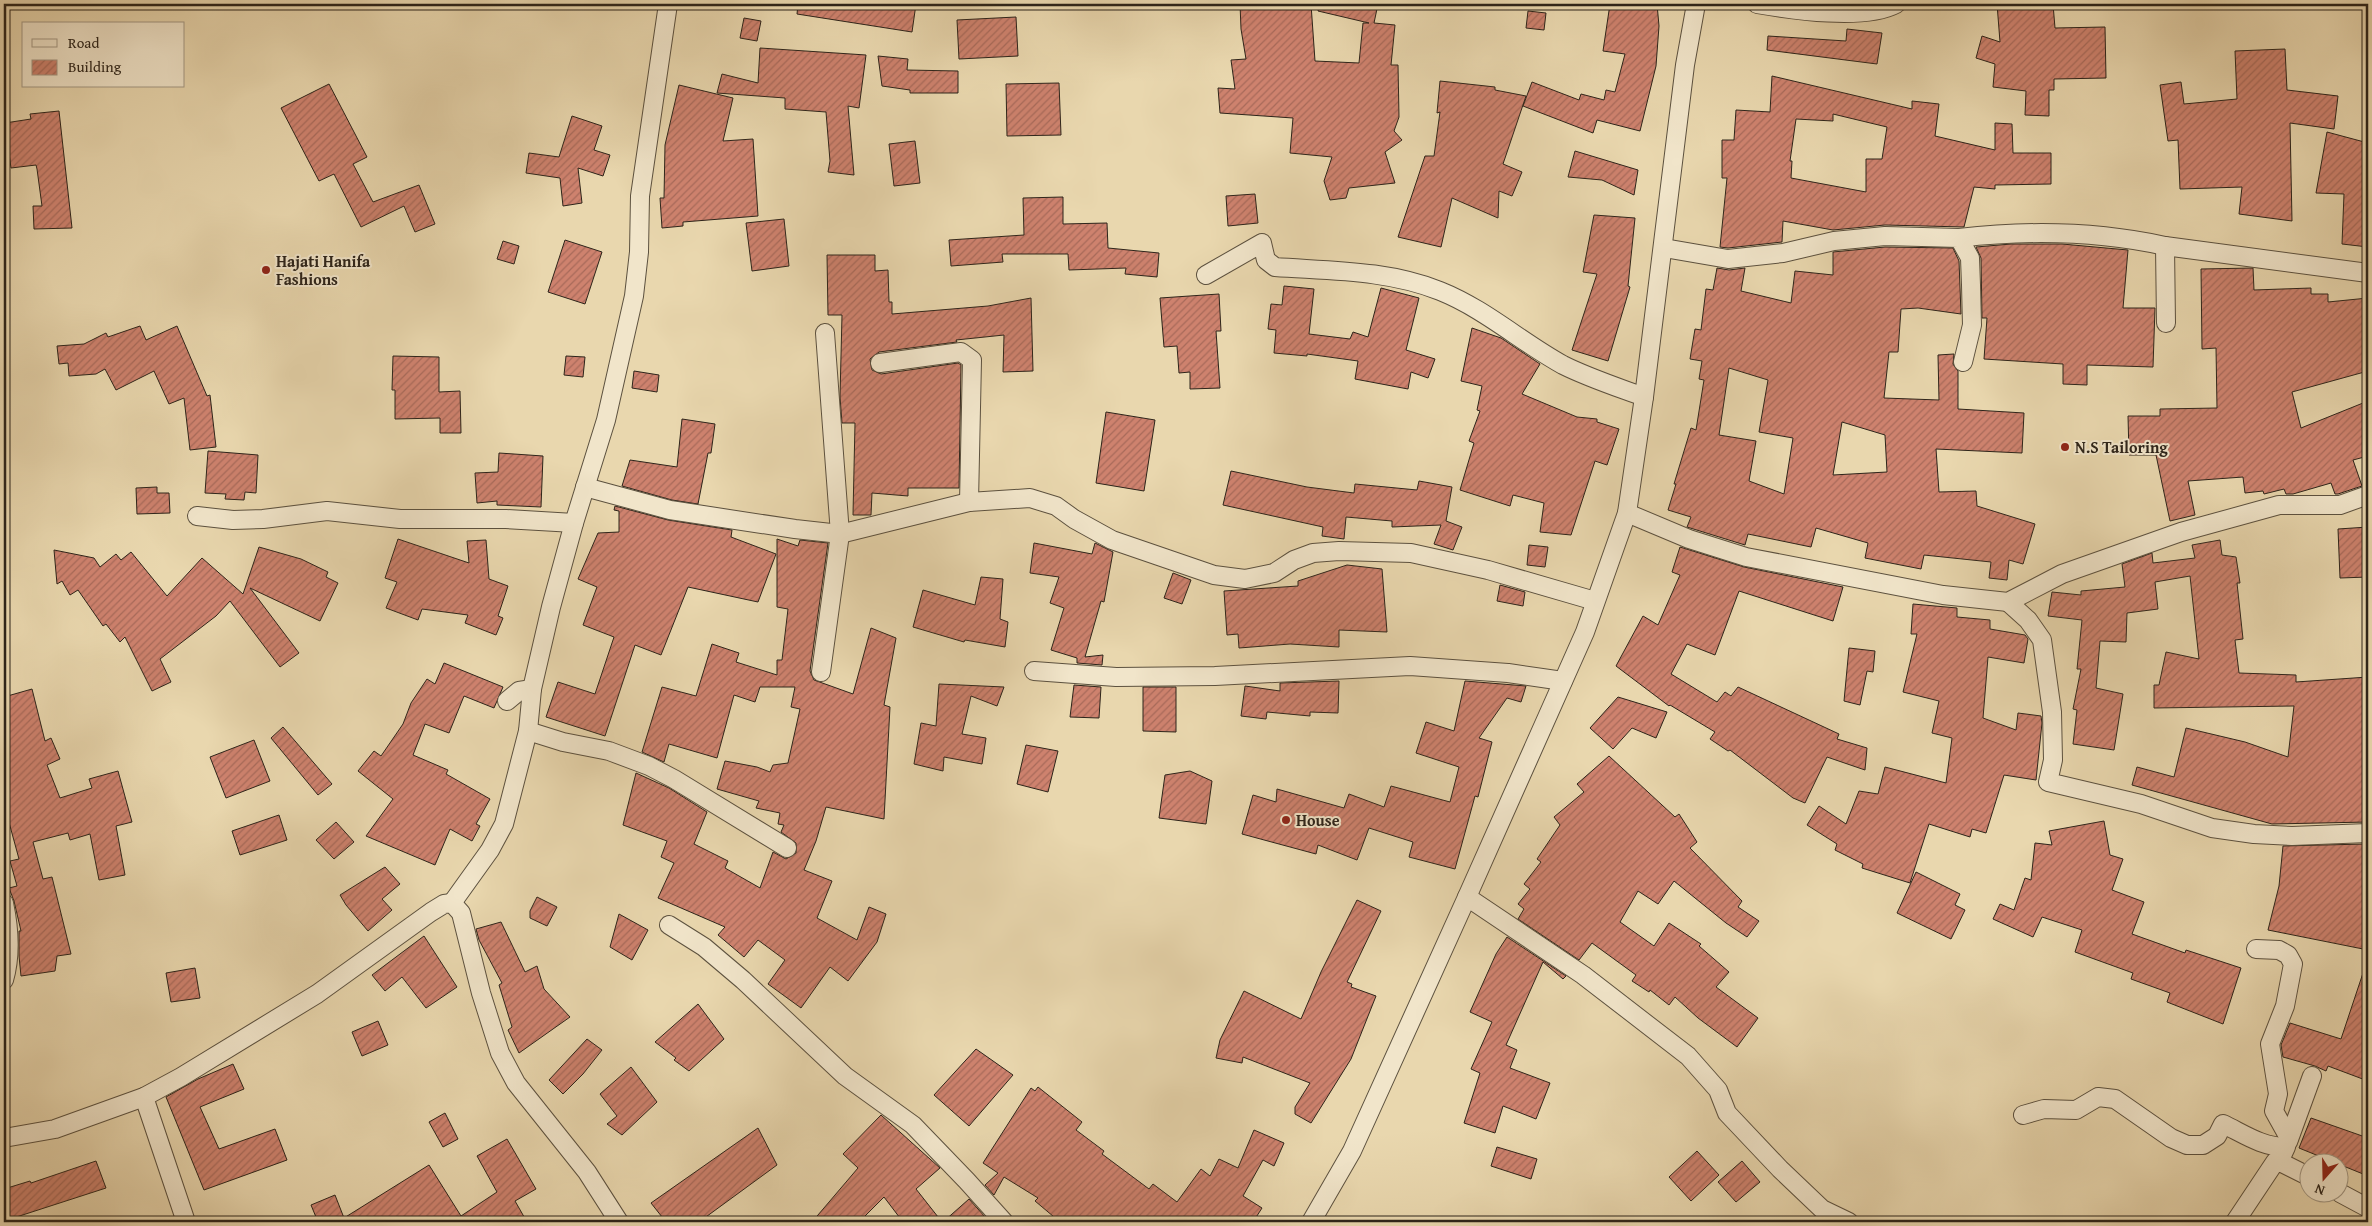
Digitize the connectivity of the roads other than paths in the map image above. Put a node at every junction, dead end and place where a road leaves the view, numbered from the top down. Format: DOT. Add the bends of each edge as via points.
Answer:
graph roads {
  1 [pos="668,4"];
  2 [pos="1696,4"];
  3 [pos="1757,4"];
  4 [pos="1896,4"];
  5 [pos="1959,238"];
  6 [pos="2165,246"];
  7 [pos="1664,248"];
  8 [pos="2368,273"];
  9 [pos="1206,275"];
  10 [pos="2166,323"];
  11 [pos="825,333"];
  12 [pos="1964,362"];
  13 [pos="880,363"];
  14 [pos="1644,397"];
  15 [pos="585,487"];
  16 [pos="2368,495"];
  17 [pos="969,502"];
  18 [pos="1626,513"];
  19 [pos="198,516"];
  20 [pos="574,523"];
  21 [pos="840,534"];
  22 [pos="1595,601"];
  23 [pos="2008,602"];
  24 [pos="1034,671"];
  25 [pos="821,672"];
  26 [pos="1563,681"];
  27 [pos="532,689"];
  28 [pos="507,701"];
  29 [pos="528,731"];
  30 [pos="2368,833"];
  31 [pos="787,848"];
  32 [pos="1467,897"];
  33 [pos="4,903"];
  34 [pos="452,903"];
  35 [pos="669,925"];
  36 [pos="2256,949"];
  37 [pos="4,980"];
  38 [pos="2312,1076"];
  39 [pos="144,1096"];
  40 [pos="2024,1115"];
  41 [pos="4,1138"];
  42 [pos="2284,1149"];
  43 [pos="2300,1166"];
  44 [pos="2350,1198"];
  45 [pos="2368,1208"];
  46 [pos="186,1222"];
  47 [pos="619,1222"];
  48 [pos="1004,1222"];
  49 [pos="1311,1222"];
  50 [pos="1849,1222"];
  51 [pos="2235,1222"];
  1 -- 15 [label="street" via="640,196 634,296 606,420"];
  2 -- 7 [label="street" via="1685,65"];
  3 -- 4 [label="street" via="1860,14 1885,10"];
  5 -- 6 [label="street" via="2003,232 2085,233"];
  5 -- 7 [label="street" via="1885,236 1728,259"];
  5 -- 12 [label="street" via="1970,258 1972,325"];
  6 -- 8 [label="street"];
  6 -- 10 [label="street"];
  7 -- 14 [label="street"];
  9 -- 14 [label="street" via="1262,243 1266,260 1276,267 1378,274 1411,281 1470,306 1562,364"];
  11 -- 21 [label="street"];
  13 -- 17 [label="street" via="961,352 972,360"];
  14 -- 18 [label="street"];
  15 -- 20 [label="street"];
  15 -- 21 [label="street" via="670,510"];
  16 -- 23 [label="street" via="2340,505 2279,505 2181,532 2062,574"];
  17 -- 21 [label="street"];
  17 -- 22 [label="street" via="1030,498 1056,506 1112,540 1214,575 1245,579 1274,573 1313,553 1411,553 1488,570"];
  18 -- 22 [label="street"];
  18 -- 23 [label="street" via="1689,539 1746,557 1943,595"];
  19 -- 20 [label="street" via="263,519 327,511 400,519"];
  20 -- 27 [label="street"];
  21 -- 25 [label="street"];
  22 -- 26 [label="street"];
  23 -- 30 [label="street" via="2028,620 2042,640 2052,712 2053,760 2048,782 2141,804 2212,828 2292,836"];
  24 -- 26 [label="street" via="1116,677 1216,676 1410,666 1508,673"];
  26 -- 32 [label="street"];
  27 -- 28 [label="street" via="518,691"];
  27 -- 29 [label="street"];
  29 -- 31 [label="street" via="609,751 649,766"];
  29 -- 34 [label="street" via="504,824 490,850"];
  32 -- 49 [label="street" via="1352,1151"];
  32 -- 50 [label="street" via="1583,975 1688,1056 1718,1090 1727,1113 1780,1169 1822,1209"];
  33 -- 37 [label="street" via="8,951"];
  34 -- 39 [label="street" via="431,912 317,994"];
  34 -- 47 [label="street" via="461,913 480,994 500,1053 516,1083 587,1172"];
  35 -- 48 [label="street" via="704,947 743,980 845,1076 913,1125"];
  36 -- 42 [label="street" via="2278,950 2288,955 2293,964 2285,1006 2270,1044 2278,1094 2274,1111"];
  38 -- 42 [label="street"];
  39 -- 41 [label="street" via="55,1129"];
  39 -- 46 [label="street"];
  40 -- 42 [label="street" via="2044,1109 2076,1110 2098,1098 2115,1099 2171,1138 2187,1145 2203,1146 2217,1136 2223,1124 2257,1142"];
  42 -- 43 [label="street"];
  42 -- 51 [label="street"];
  44 -- 45 [label="street"];
}
